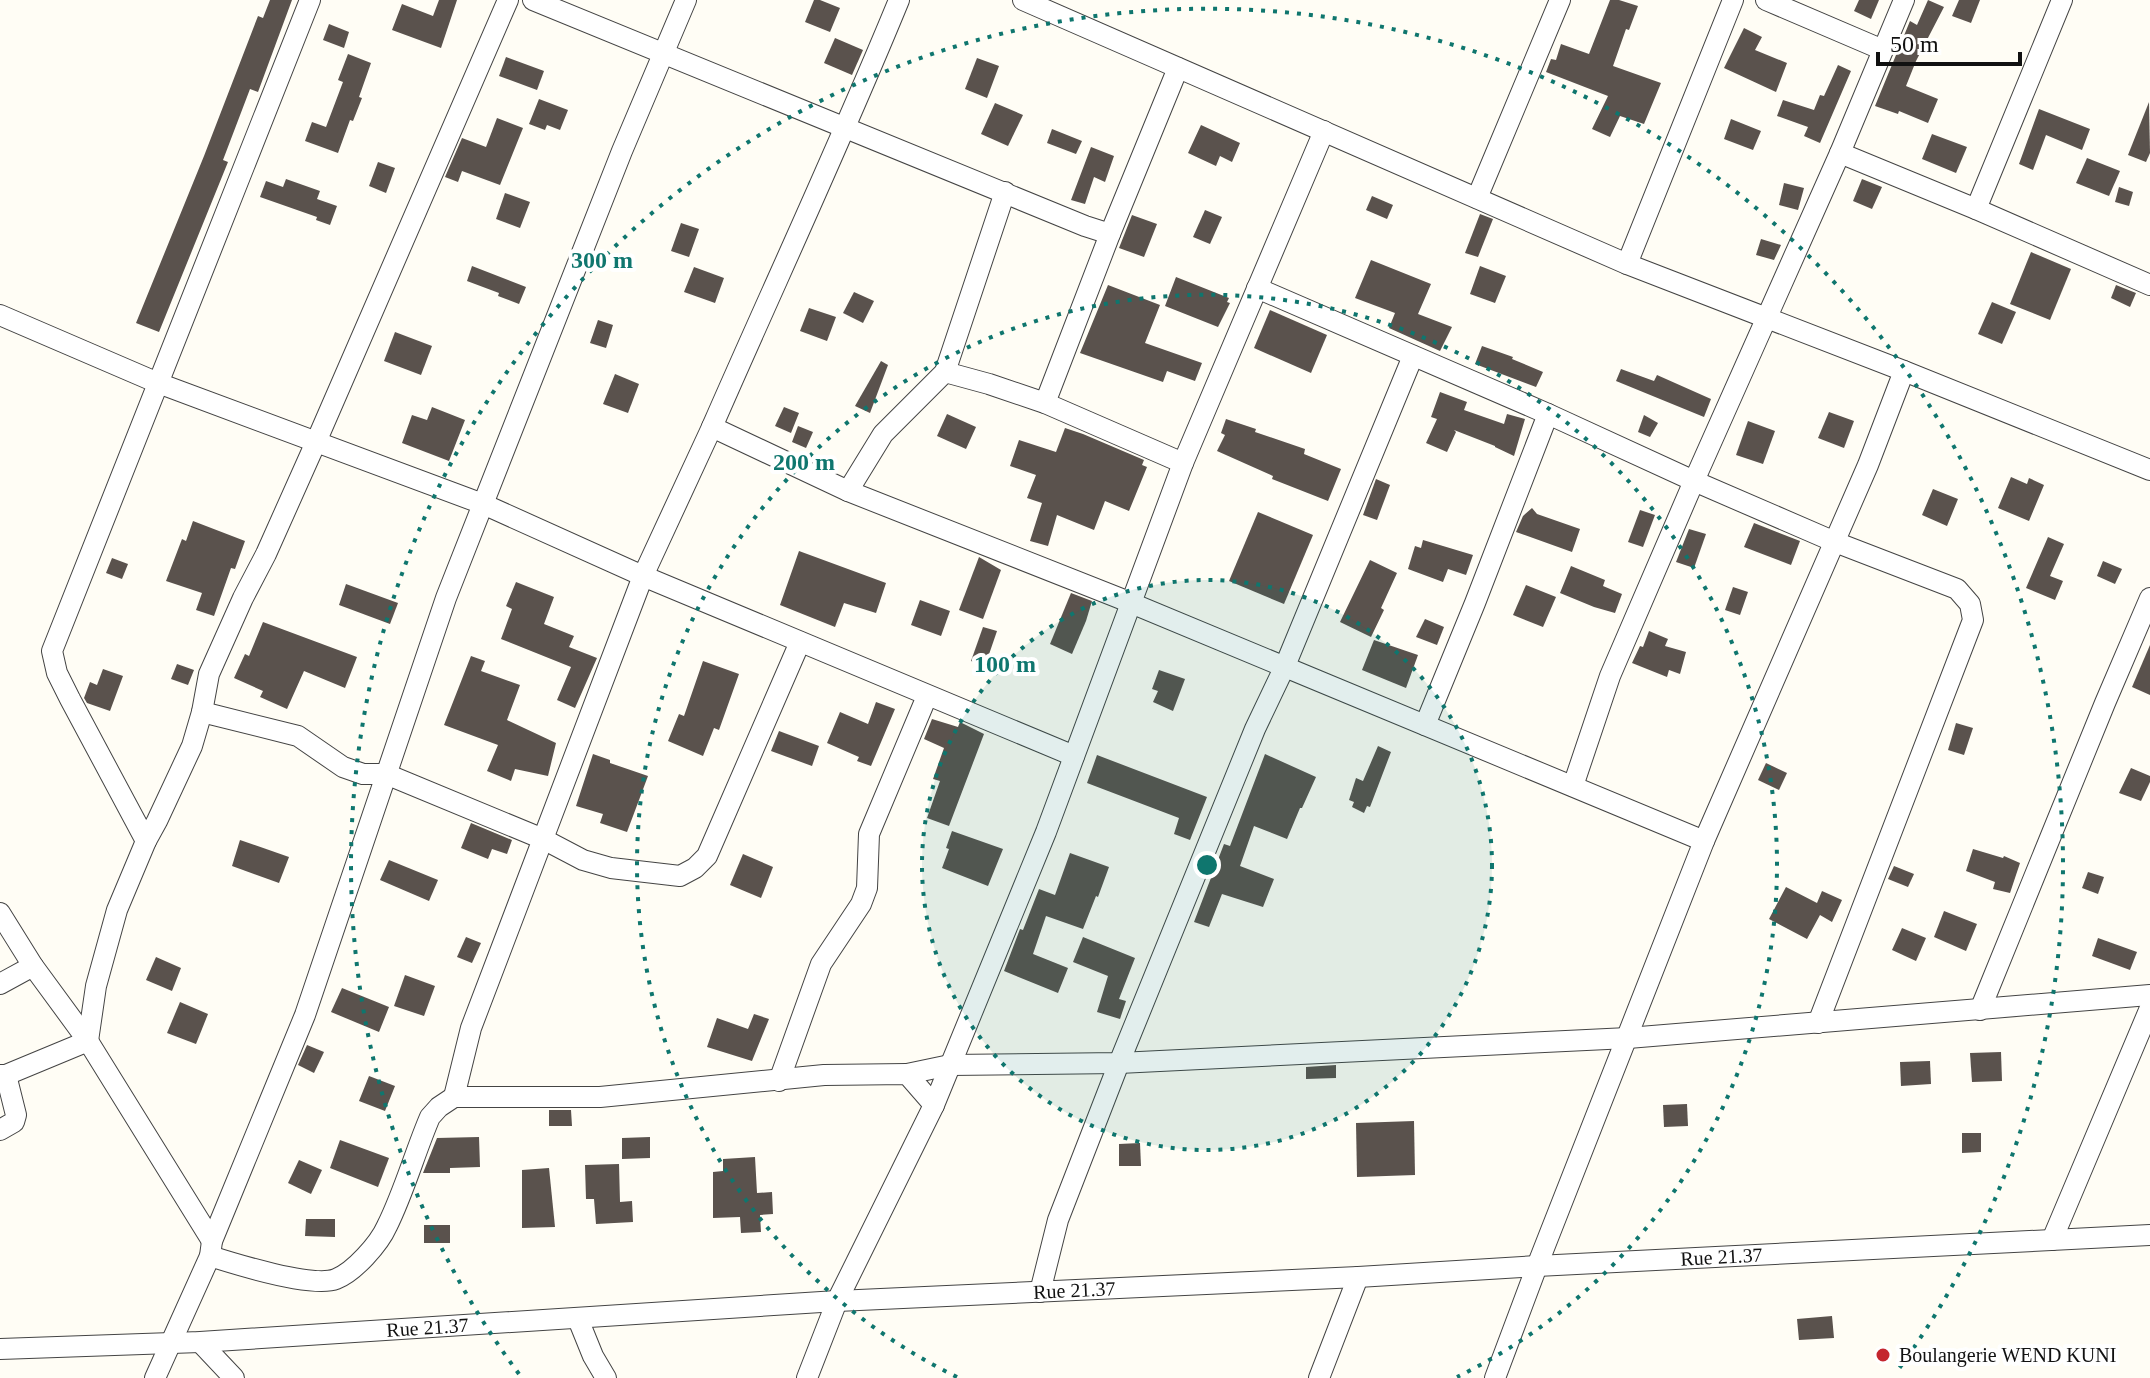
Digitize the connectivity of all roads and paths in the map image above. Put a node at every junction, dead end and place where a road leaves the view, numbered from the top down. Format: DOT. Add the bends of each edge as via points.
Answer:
graph roads {
  1 [pos="310,0"];
  2 [pos="508,0"];
  3 [pos="533,0"];
  4 [pos="686,0"];
  5 [pos="899,0"];
  6 [pos="1023,0"];
  7 [pos="1560,0"];
  8 [pos="1733,0"];
  9 [pos="1766,0"];
  10 [pos="1904,0"];
  11 [pos="2062,0"];
  12 [pos="1883,50"];
  13 [pos="664,53"];
  14 [pos="1178,68"];
  15 [pos="846,128"];
  16 [pos="1324,131"];
  17 [pos="1840,153"];
  18 [pos="1005,192"];
  19 [pos="1477,198"];
  20 [pos="1976,209"];
  21 [pos="1110,234"];
  22 [pos="1627,264"];
  23 [pos="2150,285"];
  24 [pos="1257,288"];
  25 [pos="0,315"];
  26 [pos="1767,319"];
  27 [pos="1413,356"];
  28 [pos="1904,371"];
  29 [pos="945,372"];
  30 [pos="158,383"];
  31 [pos="1045,403"];
  32 [pos="1548,414"];
  33 [pos="712,427"];
  34 [pos="316,442"];
  35 [pos="1183,463"];
  36 [pos="2150,470"];
  37 [pos="1694,481"];
  38 [pos="848,491"];
  39 [pos="483,504"];
  40 [pos="1835,542"];
  41 [pos="643,576"];
  42 [pos="2150,598"];
  43 [pos="1132,603"];
  44 [pos="800,642"];
  45 [pos="1285,666"];
  46 [pos="927,696"];
  47 [pos="202,712"];
  48 [pos="1425,725"];
  49 [pos="1074,756"];
  50 [pos="386,774"];
  51 [pos="1573,786"];
  52 [pos="543,839"];
  53 [pos="146,841"];
  54 [pos="1704,841"];
  55 [pos="0,913"];
  56 [pos="33,966"];
  57 [pos="0,984"];
  58 [pos="2150,995"];
  59 [pos="2150,1008"];
  60 [pos="1980,1010"];
  61 [pos="1818,1023"];
  62 [pos="1628,1038"];
  63 [pos="88,1041"];
  64 [pos="2143,1043"];
  65 [pos="1119,1063"];
  66 [pos="950,1065"];
  67 [pos="907,1074"];
  68 [pos="3,1075"];
  69 [pos="779,1081"];
  70 [pos="454,1097"];
  71 [pos="934,1105"];
  72 [pos="0,1130"];
  73 [pos="2150,1235"];
  74 [pos="2052,1240"];
  75 [pos="211,1248"];
  76 [pos="1537,1266"];
  77 [pos="1358,1277"];
  78 [pos="1040,1292"];
  79 [pos="837,1301"];
  80 [pos="578,1319"];
  81 [pos="200,1342"];
  82 [pos="171,1343"];
  83 [pos="0,1349"];
  84 [pos="155,1378"];
  85 [pos="234,1378"];
  86 [pos="606,1378"];
  87 [pos="807,1378"];
  88 [pos="1319,1378"];
  89 [pos="1495,1378"];
  1 -- 30 [label="street"];
  2 -- 34 [label="street"];
  3 -- 13 [label="street"];
  4 -- 13 [label="street"];
  5 -- 15 [label="street"];
  6 -- 14 [label="street"];
  7 -- 19 [label="street"];
  8 -- 22 [label="street"];
  9 -- 12 [label="street"];
  10 -- 12 [label="street"];
  11 -- 20 [label="street"];
  12 -- 17 [label="street"];
  13 -- 15 [label="street"];
  13 -- 39 [label="street"];
  14 -- 16 [label="street"];
  14 -- 21 [label="street"];
  15 -- 18 [label="street"];
  15 -- 33 [label="street"];
  16 -- 19 [label="street"];
  16 -- 24 [label="street"];
  17 -- 20 [label="street"];
  17 -- 26 [label="street"];
  18 -- 21 [label="street"];
  18 -- 29 [label="street"];
  19 -- 22 [label="street"];
  20 -- 23 [label="street"];
  21 -- 31 [label="street"];
  22 -- 26 [label="street"];
  24 -- 27 [label="street"];
  24 -- 35 [label="street"];
  25 -- 30 [label="street"];
  26 -- 28 [label="street"];
  26 -- 37 [label="street"];
  27 -- 32 [label="street"];
  27 -- 45 [label="street"];
  28 -- 36 [label="street"];
  28 -- 40 [label="street"];
  29 -- 31 [label="street"];
  29 -- 38 [label="street" via="883,434"];
  30 -- 34 [label="street"];
  30 -- 53 [label="street" via="52,651 57,673"];
  31 -- 35 [label="street"];
  32 -- 37 [label="street"];
  32 -- 48 [label="street"];
  33 -- 38 [label="street"];
  33 -- 41 [label="street"];
  34 -- 39 [label="street"];
  34 -- 47 [label="street" via="216,657"];
  35 -- 43 [label="street"];
  37 -- 40 [label="street"];
  37 -- 51 [label="street" via="1610,676"];
  38 -- 43 [label="street"];
  39 -- 41 [label="street"];
  39 -- 50 [label="street"];
  40 -- 54 [label="street"];
  40 -- 61 [label="street" via="1957,589 1970,604 1973,620"];
  41 -- 44 [label="street"];
  41 -- 52 [label="street"];
  42 -- 60 [label="street"];
  43 -- 45 [label="street"];
  43 -- 49 [label="street"];
  44 -- 46 [label="street"];
  44 -- 52 [label="street" via="707,856 695,868 680,876 611,868"];
  45 -- 48 [label="street"];
  45 -- 65 [label="street"];
  46 -- 49 [label="street"];
  46 -- 69 [label="street" via="869,834 867,888 861,904 821,964"];
  47 -- 50 [label="street" via="298,736 343,767"];
  47 -- 53 [label="street" via="192,746"];
  48 -- 51 [label="street"];
  49 -- 66 [label="street"];
  50 -- 52 [label="street"];
  50 -- 75 [label="street" via="305,1015"];
  51 -- 54 [label="street"];
  52 -- 70 [label="street" via="471,1028"];
  53 -- 63 [label="street" via="113,921"];
  54 -- 62 [label="street"];
  55 -- 56 [label="street"];
  56 -- 57 [label="street"];
  56 -- 63 [label="street"];
  58 -- 60 [label="street"];
  59 -- 64 [label="street"];
  60 -- 61 [label="street"];
  61 -- 62 [label="street"];
  62 -- 65 [label="street"];
  62 -- 76 [label="street"];
  63 -- 68 [label="street"];
  63 -- 75 [label="street"];
  64 -- 74 [label="street"];
  65 -- 66 [label="street"];
  65 -- 78 [label="street" via="1058,1220"];
  66 -- 67 [label="street"];
  66 -- 71 [label="street"];
  67 -- 69 [label="street"];
  67 -- 71 [label="street"];
  68 -- 72 [label="street" via="16,1115"];
  69 -- 70 [label="street" via="600,1097"];
  70 -- 75 [label="street" via="430,1117 387,1228 370,1252 335,1280 255,1270"];
  71 -- 79 [label="street"];
  73 -- 74 [label="street, Rue 21.37"];
  74 -- 76 [label="street, Rue 21.37"];
  75 -- 82 [label="street"];
  76 -- 77 [label="street, Rue 21.37"];
  76 -- 89 [label="street"];
  77 -- 78 [label="street, Rue 21.37"];
  77 -- 88 [label="street"];
  78 -- 79 [label="street, Rue 21.37"];
  79 -- 80 [label="street, Rue 21.37"];
  79 -- 87 [label="street"];
  80 -- 81 [label="street, Rue 21.37"];
  80 -- 86 [label="street"];
  81 -- 82 [label="street, Rue 21.37"];
  81 -- 85 [label="street"];
  82 -- 83 [label="street, Rue 21.37"];
  82 -- 84 [label="street"];
}
